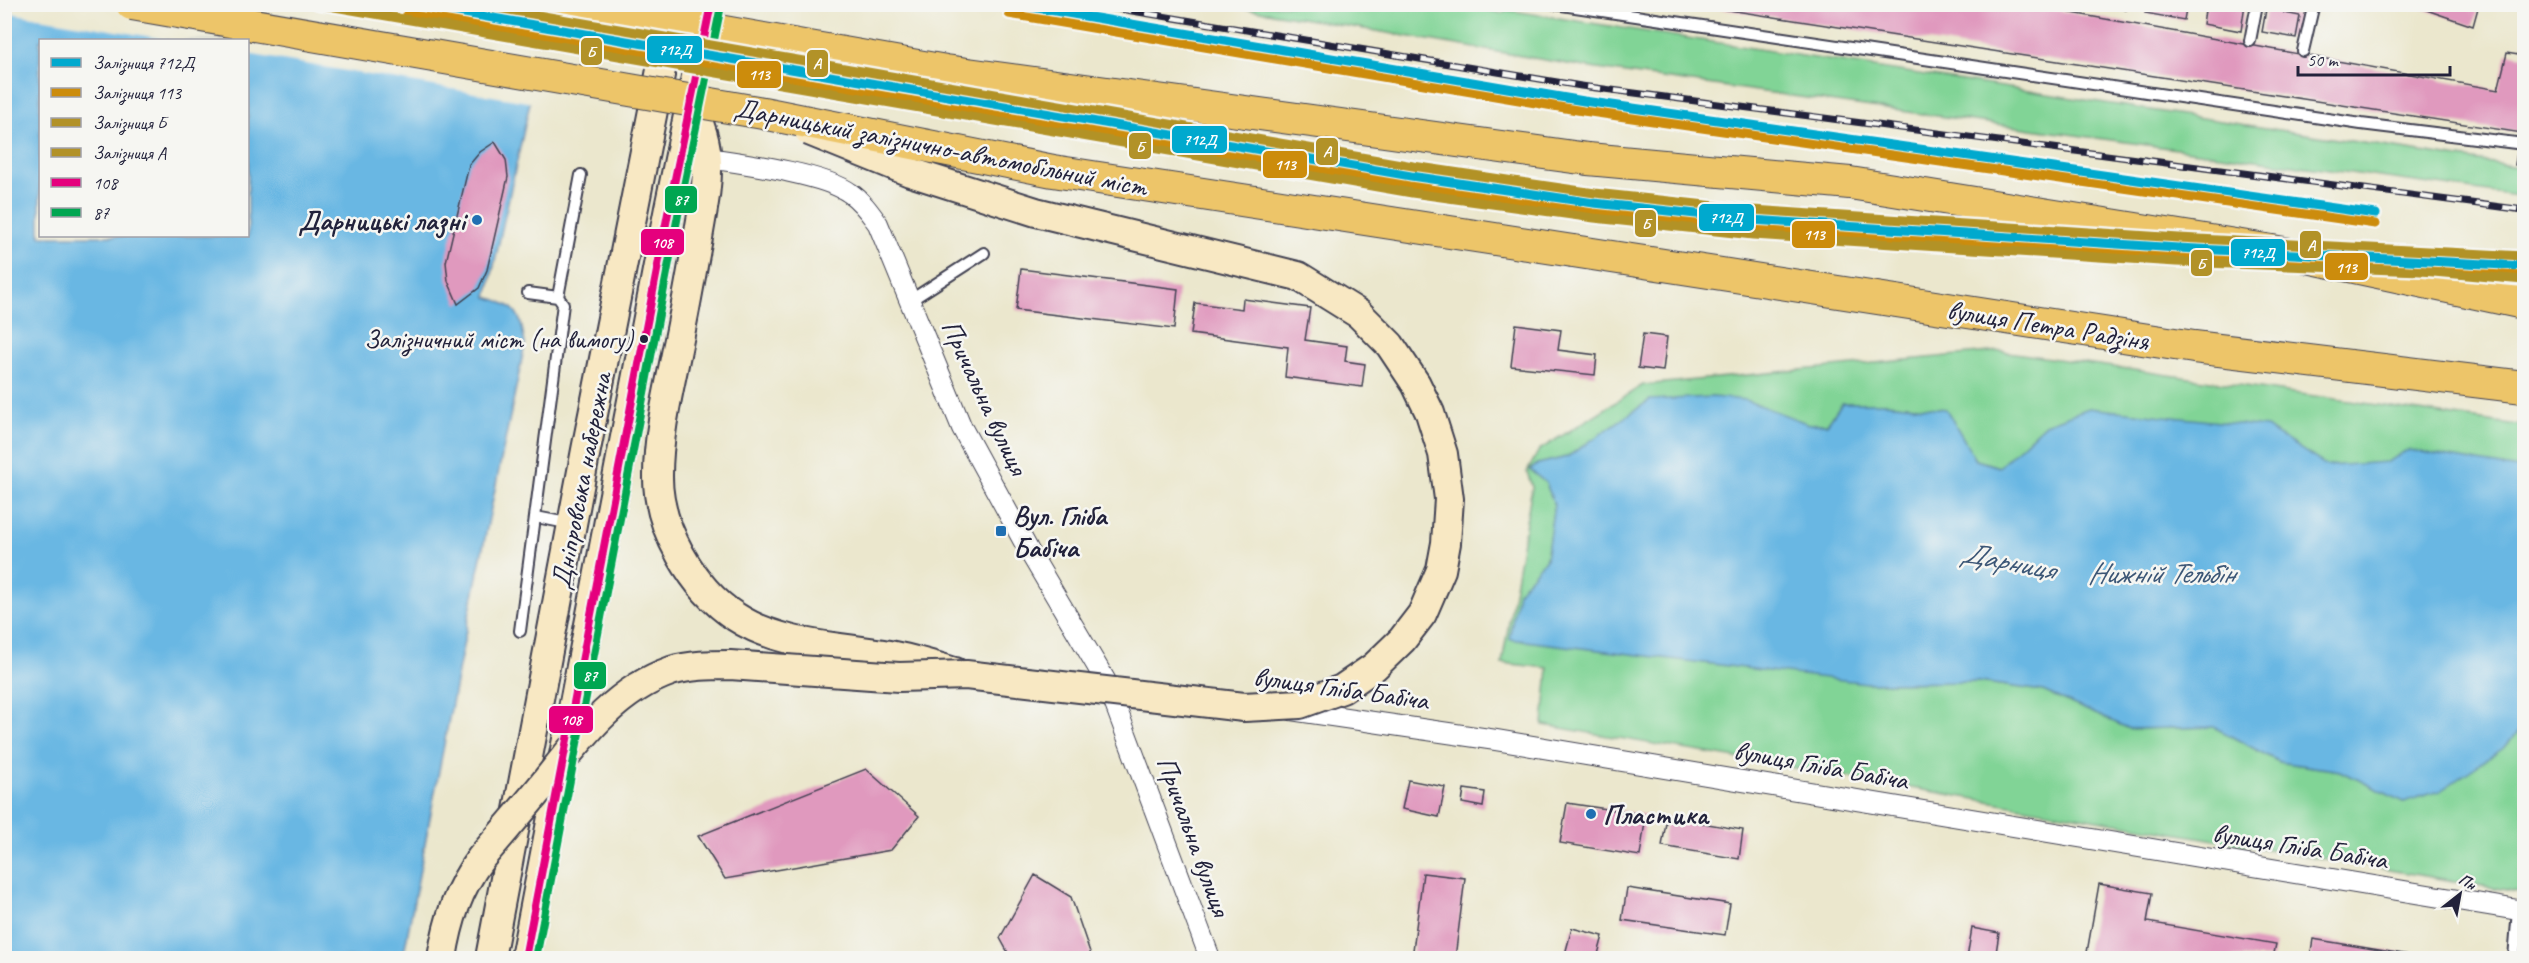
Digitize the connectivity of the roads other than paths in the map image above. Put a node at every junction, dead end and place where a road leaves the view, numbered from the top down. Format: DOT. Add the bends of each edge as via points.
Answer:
graph roads {
  1 [pos="132,4"];
  2 [pos="565,4"];
  3 [pos="674,4"];
  4 [pos="711,4"];
  5 [pos="1555,4"];
  6 [pos="2257,4"];
  7 [pos="2308,4"];
  8 [pos="2250,41"];
  9 [pos="2303,51"];
  10 [pos="690,106"];
  11 [pos="763,113"];
  12 [pos="2524,144"];
  13 [pos="709,158"];
  14 [pos="581,175"];
  15 [pos="1573,251"];
  16 [pos="984,253"];
  17 [pos="528,293"];
  18 [pos="558,297"];
  19 [pos="911,300"];
  20 [pos="2524,303"];
  21 [pos="2524,387"];
  22 [pos="536,517"];
  23 [pos="573,524"];
  24 [pos="520,630"];
  25 [pos="966,675"];
  26 [pos="1107,683"];
  27 [pos="2521,911"];
  28 [pos="442,958"];
  29 [pos="490,958"];
  30 [pos="525,958"];
  31 [pos="1210,958"];
  32 [pos="2514,958"];
  1 -- 11 [label="main road, Дарницький залізнично-автомобільний міст, bridge"];
  2 -- 20 [label="main road, bridge" via="946,71 1588,159 1850,183 2303,256"];
  3 -- 23 [label="main road, Дніпровська набережна"];
  4 -- 10 [label="main road, Дніпровська набережна"];
  5 -- 12 [label="lane" via="2361,124"];
  6 -- 8 [label="lane"];
  7 -- 9 [label="lane" via="2313,8"];
  10 -- 13 [label="main road" via="698,119"];
  10 -- 30 [label="main road, Дніпровська набережна"];
  11 -- 15 [label="main road, Дарницький залізнично-автомобільний міст, bridge" via="1053,171"];
  11 -- 25 [label="main road, bridge" via="910,172 1036,212 1298,276 1359,314 1390,345 1430,412 1443,454 1449,499 1441,570 1422,614 1402,640 1342,689 1300,704 1244,707"];
  13 -- 19 [label="street, Причальна вулиця" via="779,170 848,191 878,224"];
  13 -- 25 [label="main road, bridge" via="666,403 658,476 666,523 684,562 707,594 737,618 775,636 892,655"];
  14 -- 18 [label="lane"];
  15 -- 21 [label="main road, вулиця Петра Радзіня" via="2194,347"];
  16 -- 19 [label="lane"];
  17 -- 18 [label="lane"];
  18 -- 22 [label="lane" via="563,304"];
  19 -- 26 [label="street, Причальна вулиця" via="962,428"];
  22 -- 23 [label="lane"];
  22 -- 24 [label="lane"];
  23 -- 29 [label="main road, Дніпровська набережна"];
  25 -- 28 [label="main road, bridge" via="899,677 730,665 673,671 639,686 608,708 583,734 466,879 447,927"];
  26 -- 27 [label="street, вулиця Гліба Бабіча" via="1496,740"];
  26 -- 31 [label="street, Причальна вулиця"];
  27 -- 32 [label="lane"];
}
